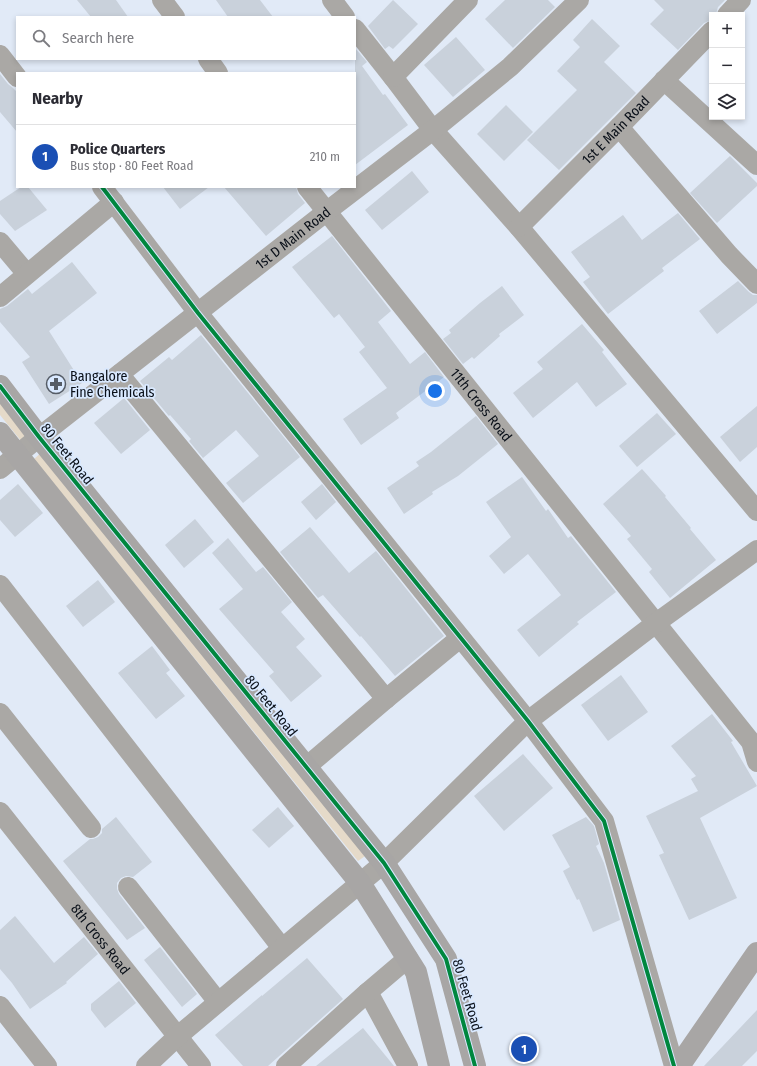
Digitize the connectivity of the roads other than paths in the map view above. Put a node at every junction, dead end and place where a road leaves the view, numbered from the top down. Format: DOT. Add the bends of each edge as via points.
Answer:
graph roads {
  1 [pos="162,0"];
  2 [pos="332,0"];
  3 [pos="468,0"];
  4 [pos="579,0"];
  5 [pos="742,0"];
  6 [pos="730,12"];
  7 [pos="174,16"];
  8 [pos="345,16"];
  9 [pos="356,30"];
  10 [pos="709,34"];
  11 [pos="0,55"];
  12 [pos="209,60"];
  13 [pos="217,72"];
  14 [pos="16,76"];
  15 [pos="393,77"];
  16 [pos="664,80"];
  17 [pos="620,128"];
  18 [pos="433,130"];
  19 [pos="757,166"];
  20 [pos="308,188"];
  21 [pos="108,194"];
  22 [pos="326,212"];
  23 [pos="519,227"];
  24 [pos="0,242"];
  25 [pos="27,274"];
  26 [pos="757,284"];
  27 [pos="0,297"];
  28 [pos="198,313"];
  29 [pos="120,373"];
  30 [pos="0,386"];
  31 [pos="0,433"];
  32 [pos="39,437"];
  33 [pos="17,455"];
  34 [pos="0,469"];
  35 [pos="757,511"];
  36 [pos="757,550"];
  37 [pos="0,585"];
  38 [pos="656,623"];
  39 [pos="460,638"];
  40 [pos="386,699"];
  41 [pos="0,713"];
  42 [pos="528,721"];
  43 [pos="754,739"];
  44 [pos="757,762"];
  45 [pos="306,767"];
  46 [pos="0,812"];
  47 [pos="91,828"];
  48 [pos="384,863"];
  49 [pos="360,883"];
  50 [pos="128,887"];
  51 [pos="282,948"];
  52 [pos="757,953"];
  53 [pos="408,958"];
  54 [pos="368,992"];
  55 [pos="218,1002"];
  56 [pos="0,1006"];
  57 [pos="178,1036"];
  58 [pos="47,1066"];
  59 [pos="146,1066"];
  60 [pos="201,1066"];
  61 [pos="286,1066"];
  62 [pos="408,1066"];
  63 [pos="440,1066"];
  64 [pos="475,1066"];
  65 [pos="674,1066"];
  66 [pos="679,1066"];
  1 -- 7 [label="street"];
  2 -- 8 [label="street"];
  3 -- 15 [label="street"];
  4 -- 18 [label="street, 1st D Main Road" via="510,67"];
  5 -- 6 [label="street"];
  9 -- 15 [label="street"];
  10 -- 16 [label="street, 1st E Main Road"];
  11 -- 14 [label="street"];
  12 -- 13 [label="street"];
  15 -- 18 [label="street"];
  16 -- 17 [label="street, 1st E Main Road"];
  16 -- 19 [label="street"];
  17 -- 23 [label="street, 1st E Main Road"];
  17 -- 26 [label="street"];
  18 -- 22 [label="street, 1st D Main Road"];
  18 -- 23 [label="street"];
  20 -- 22 [label="street, 11th Cross Road"];
  21 -- 25 [label="street"];
  21 -- 28 [label="street"];
  22 -- 28 [label="street, 1st D Main Road"];
  22 -- 38 [label="street, 11th Cross Road"];
  23 -- 35 [label="street"];
  24 -- 25 [label="street"];
  25 -- 27 [label="street"];
  28 -- 29 [label="street, 1st D Main Road"];
  28 -- 39 [label="street"];
  29 -- 32 [label="street, 1st D Main Road"];
  29 -- 40 [label="street"];
  30 -- 32 [label="street, 80 Feet Road"];
  31 -- 33 [label="street"];
  32 -- 33 [label="street, 1st D Main Road"];
  32 -- 45 [label="street, 80 Feet Road"];
  33 -- 34 [label="street, 1st D Main Road"];
  33 -- 49 [label="street"];
  36 -- 38 [label="street"];
  37 -- 51 [label="street"];
  38 -- 42 [label="street"];
  38 -- 43 [label="street, 11th Cross Road"];
  39 -- 40 [label="street"];
  39 -- 42 [label="street"];
  40 -- 45 [label="street"];
  41 -- 47 [label="street"];
  42 -- 48 [label="street"];
  42 -- 65 [label="street" via="604,821"];
  43 -- 44 [label="street"];
  45 -- 48 [label="street, 80 Feet Road"];
  46 -- 57 [label="street, 8th Cross Road"];
  48 -- 49 [label="street"];
  48 -- 64 [label="street, 80 Feet Road" via="446,959"];
  49 -- 51 [label="street"];
  49 -- 53 [label="street"];
  50 -- 55 [label="street"];
  51 -- 55 [label="street"];
  52 -- 66 [label="street"];
  53 -- 54 [label="street"];
  53 -- 63 [label="street" via="416,972"];
  54 -- 61 [label="street"];
  54 -- 62 [label="street"];
  55 -- 57 [label="street"];
  56 -- 58 [label="street"];
  57 -- 59 [label="street"];
  57 -- 60 [label="street, 8th Cross Road"];
}
